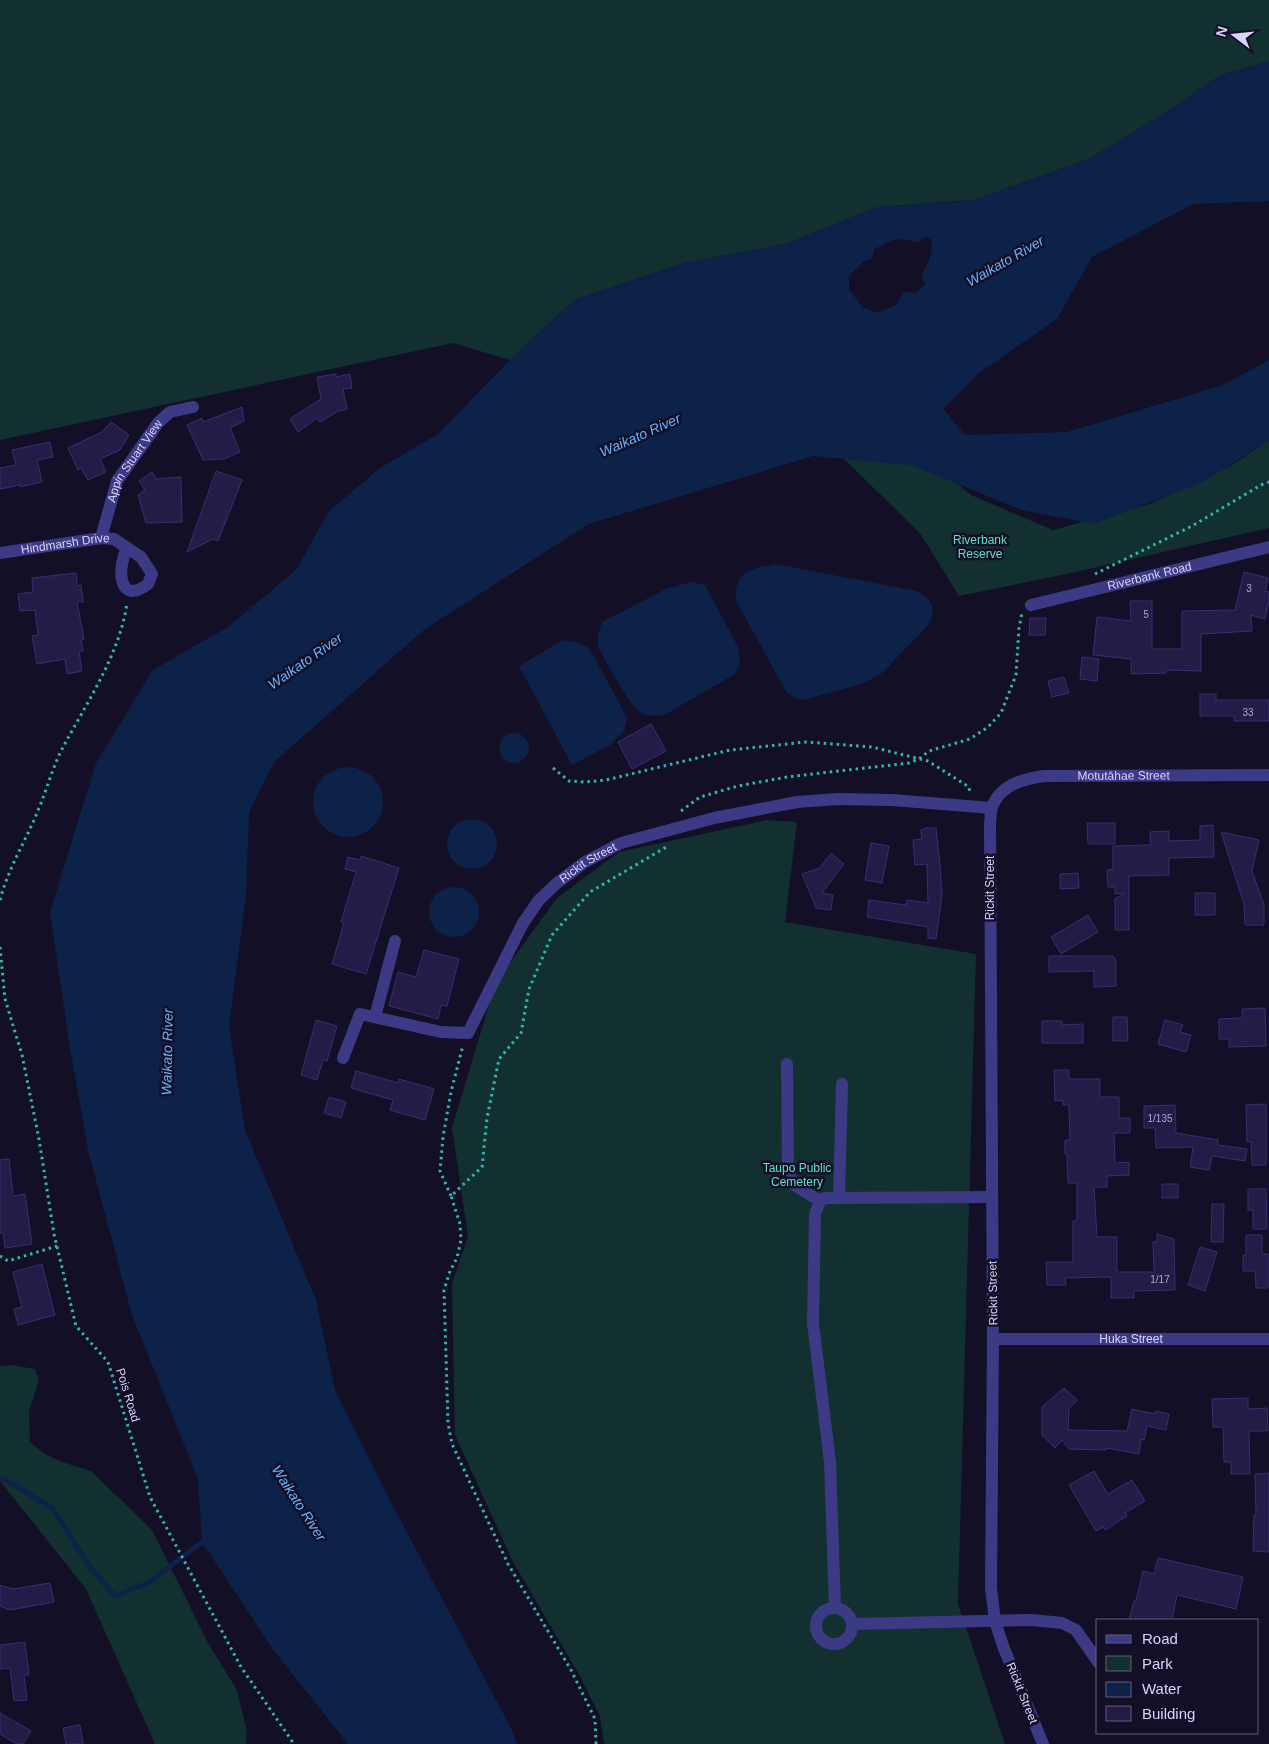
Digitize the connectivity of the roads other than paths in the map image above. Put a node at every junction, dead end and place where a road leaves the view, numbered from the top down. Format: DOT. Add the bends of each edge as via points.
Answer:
graph roads {
  1 [pos="193,407"];
  2 [pos="101,538"];
  3 [pos="1269,547"];
  4 [pos="128,549"];
  5 [pos="0,553"];
  6 [pos="1031,605"];
  7 [pos="1269,775"];
  8 [pos="992,808"];
  9 [pos="394,941"];
  10 [pos="375,1017"];
  11 [pos="343,1058"];
  12 [pos="787,1064"];
  13 [pos="842,1084"];
  14 [pos="992,1197"];
  15 [pos="839,1198"];
  16 [pos="820,1201"];
  17 [pos="993,1339"];
  18 [pos="1269,1339"];
  19 [pos="834,1608"];
  20 [pos="995,1621"];
  21 [pos="853,1624"];
  22 [pos="1096,1659"];
  23 [pos="1043,1744"];
  1 -- 2 [label="street, Appin Stuart View" via="170,412 158,423 117,481"];
  2 -- 4 [label="street, Hindmarsh Drive" via="114,539"];
  2 -- 5 [label="street, Hindmarsh Drive"];
  3 -- 6 [label="street, Riverbank Road"];
  4 -- 4 [label="street, Hindmarsh Drive" via="121,578 128,591 143,588 152,574 141,557"];
  7 -- 8 [label="street, Motutāhae Street" via="1044,776 1011,785"];
  8 -- 10 [label="street, Rickit Street" via="892,800 797,802 714,818 621,843 585,862 538,900 468,1033 441,1032"];
  8 -- 14 [label="street, Rickit Street"];
  9 -- 10 [label="street"];
  10 -- 11 [label="street" via="360,1014"];
  12 -- 16 [label="street" via="788,1174 793,1184"];
  13 -- 15 [label="street"];
  14 -- 15 [label="street"];
  14 -- 17 [label="street, Rickit Street"];
  15 -- 16 [label="street"];
  16 -- 19 [label="street" via="815,1214 814,1323 830,1462"];
  17 -- 18 [label="street, Huka Street"];
  17 -- 20 [label="street, Rickit Street" via="991,1588"];
  19 -- 21 [label="street" via="847,1612"];
  19 -- 21 [label="street" via="820,1614 816,1621 819,1637 833,1645 841,1644 848,1639"];
  20 -- 21 [label="street"];
  20 -- 22 [label="street" via="1062,1623 1076,1630"];
  20 -- 23 [label="street, Rickit Street"];
}
